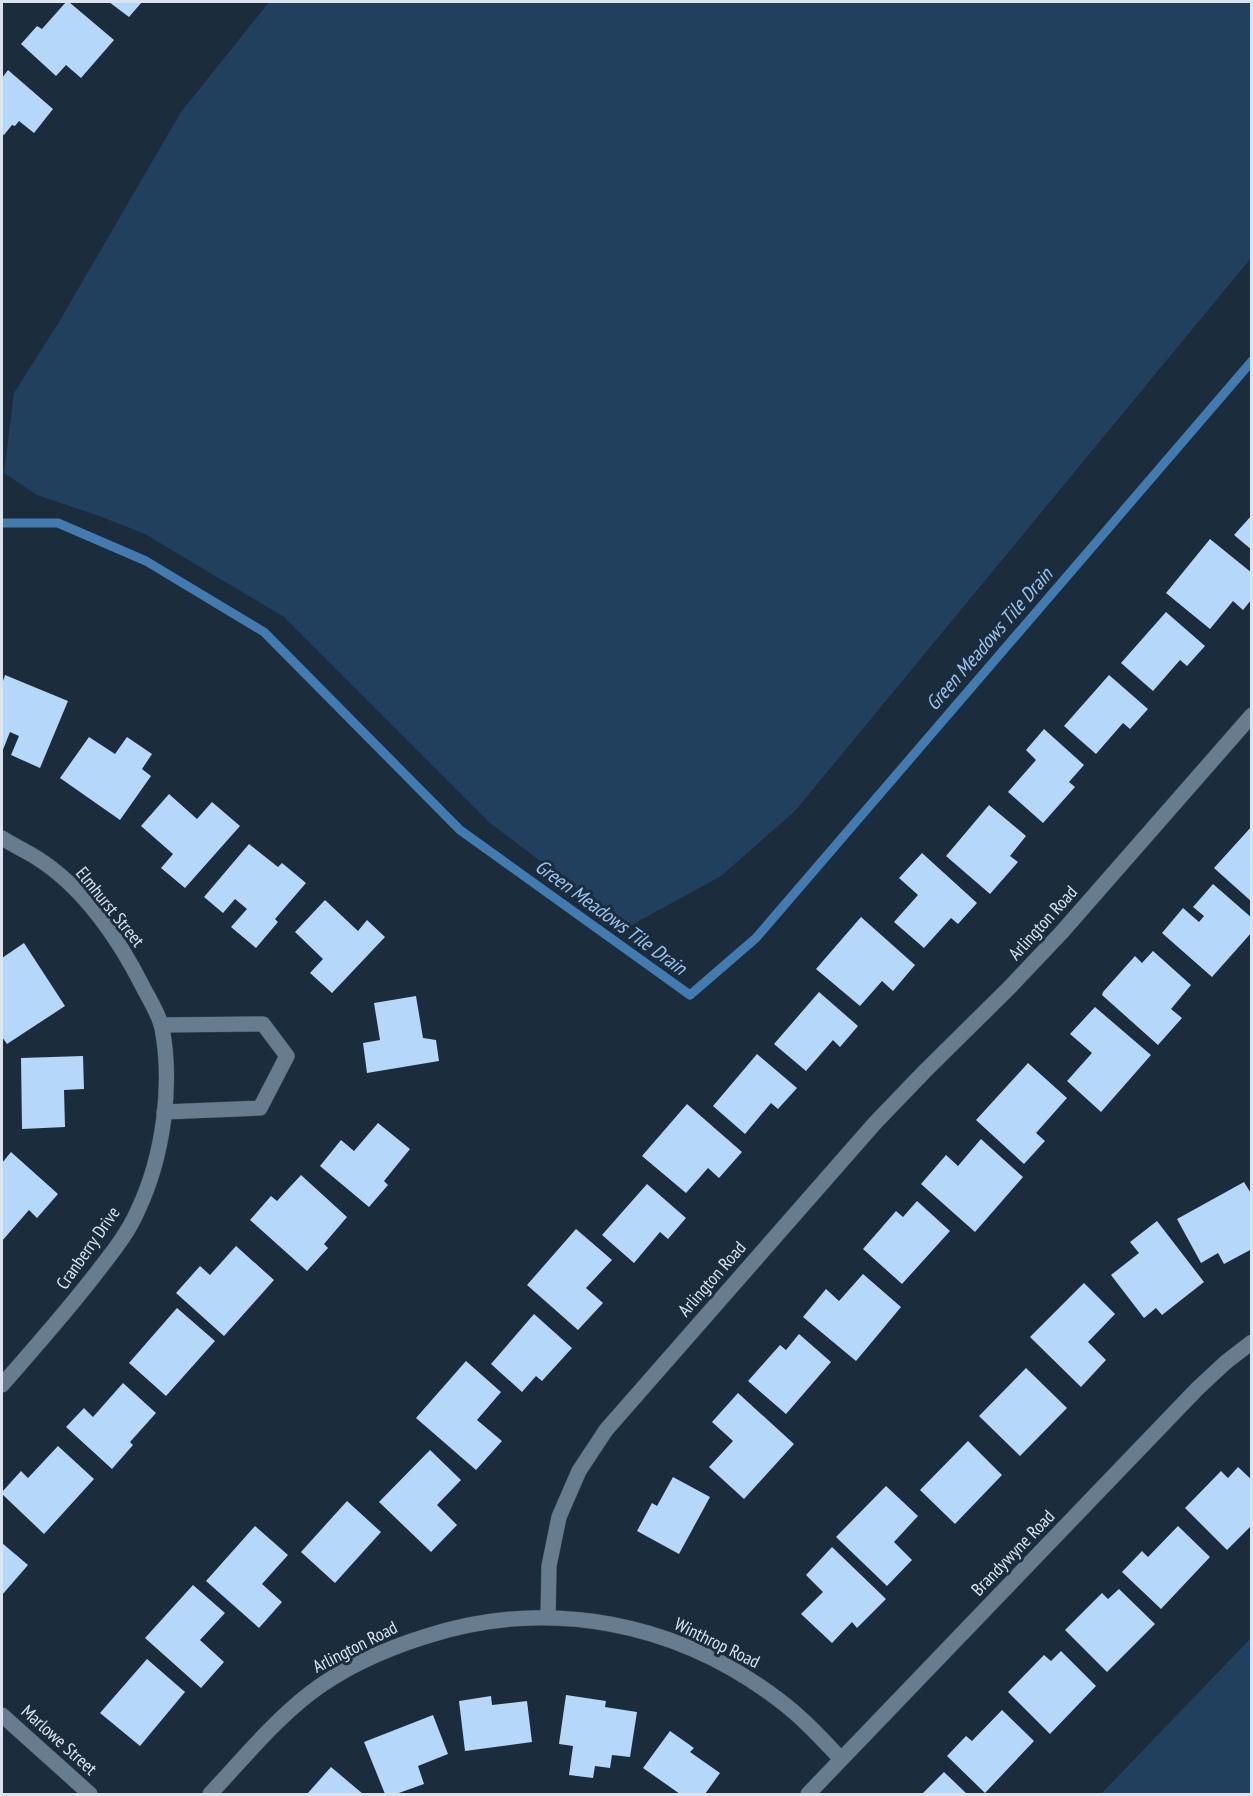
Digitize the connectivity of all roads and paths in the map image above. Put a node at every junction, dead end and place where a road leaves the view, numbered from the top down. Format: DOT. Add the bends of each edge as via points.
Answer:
graph roads {
  1 [pos="1251,715"];
  2 [pos="2,838"];
  3 [pos="161,1025"];
  4 [pos="164,1112"];
  5 [pos="1251,1342"];
  6 [pos="2,1385"];
  7 [pos="548,1617"];
  8 [pos="2,1715"];
  9 [pos="842,1760"];
  10 [pos="90,1794"];
  11 [pos="210,1794"];
  12 [pos="808,1794"];
  1 -- 7 [label="street, Arlington Road" via="1062,932 875,1123 606,1430 579,1471 559,1517 549,1566"];
  2 -- 3 [label="street, Elmhurst Street" via="38,859 79,893 132,964"];
  3 -- 4 [label="street, Cranberry Drive"];
  3 -- 4 [label="street" via="262,1024 287,1056 260,1108"];
  4 -- 6 [label="street, Cranberry Drive" via="151,1179 123,1238"];
  5 -- 9 [label="street, Brandywyne Road" via="1197,1389"];
  7 -- 9 [label="street, Winthrop Road" via="587,1619 633,1628 708,1656 781,1701"];
  7 -- 11 [label="street, Arlington Road" via="494,1620 448,1629 390,1648 338,1674 274,1724"];
  8 -- 10 [label="street, Marlowe Street"];
  9 -- 12 [label="street, Brandywyne Road"];
}
